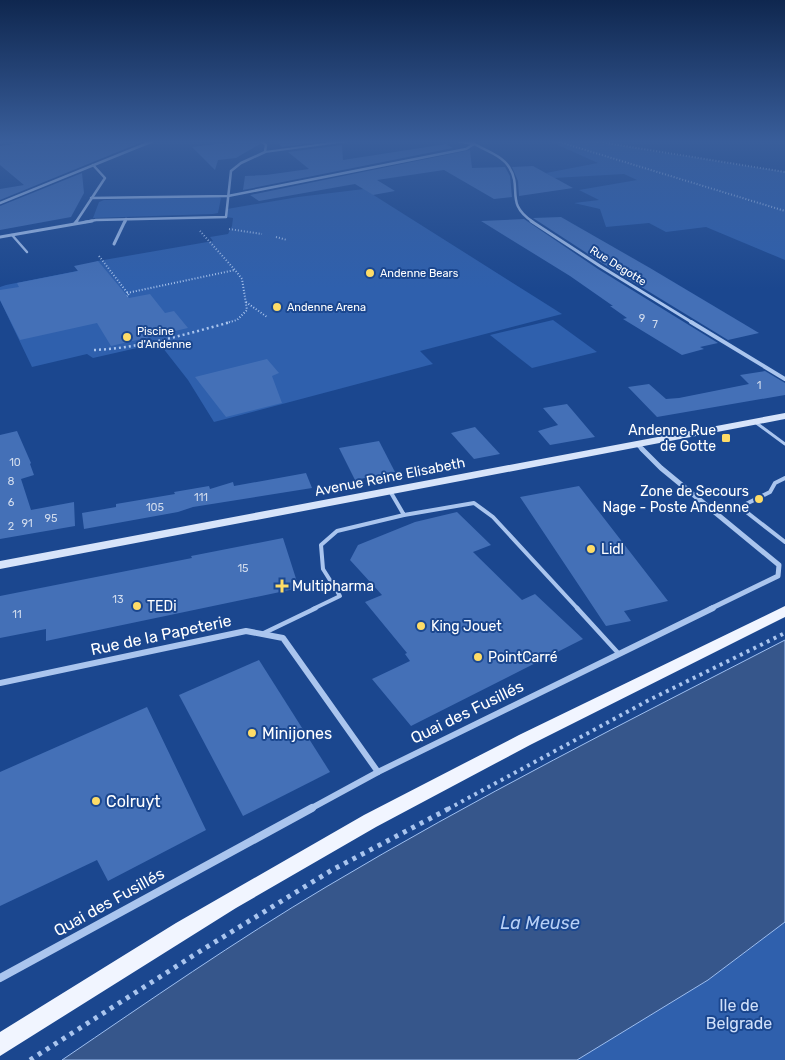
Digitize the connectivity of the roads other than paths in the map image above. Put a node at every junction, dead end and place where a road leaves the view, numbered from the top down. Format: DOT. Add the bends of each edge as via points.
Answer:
graph roads {
  1 [pos="31,190"];
  2 [pos="96,190"];
  3 [pos="229,190"];
  4 [pos="256,190"];
  5 [pos="513,190"];
  6 [pos="228,196"];
  7 [pos="91,198"];
  8 [pos="0,203"];
  9 [pos="126,219"];
  10 [pos="74,223"];
  11 [pos="12,235"];
  12 [pos="0,237"];
  13 [pos="114,244"];
  14 [pos="27,252"];
  15 [pos="785,379"];
  16 [pos="785,416"];
  17 [pos="755,422"];
  18 [pos="637,444"];
  19 [pos="785,444"];
  20 [pos="785,478"];
  21 [pos="390,491"];
  22 [pos="404,515"];
  23 [pos="785,542"];
  24 [pos="0,566"];
  25 [pos="785,611"];
  26 [pos="261,634"];
  27 [pos="619,654"];
  28 [pos="0,683"];
  29 [pos="378,772"];
  30 [pos="0,978"];
  31 [pos="0,1045"];
  1 -- 8 [label="street"];
  2 -- 7 [label="street"];
  3 -- 6 [label="street"];
  4 -- 6 [label="street"];
  5 -- 15 [label="street, Rue Degotte" via="521,214"];
  6 -- 7 [label="street"];
  6 -- 9 [label="street" via="226,217"];
  7 -- 10 [label="street"];
  9 -- 10 [label="street"];
  9 -- 13 [label="street"];
  10 -- 11 [label="street"];
  11 -- 12 [label="street"];
  11 -- 14 [label="lane"];
  16 -- 17 [label="main road, Avenue Reine Elisabeth"];
  17 -- 18 [label="main road, Avenue Reine Elisabeth"];
  17 -- 19 [label="lane"];
  18 -- 21 [label="main road, Avenue Reine Elisabeth"];
  18 -- 27 [label="street, Quai des Fusillés" via="661,468 779,565 778,576"];
  20 -- 23 [label="lane" via="775,483 770,492 740,507"];
  21 -- 22 [label="lane"];
  21 -- 24 [label="main road, Avenue Reine Elisabeth"];
  22 -- 26 [label="lane" via="338,531 321,545 323,569 340,596"];
  22 -- 27 [label="lane" via="474,504 493,517"];
  25 -- 31 [label="main road" via="456,774 370,821 274,875"];
  26 -- 28 [label="street, Rue de la Papeterie" via="246,631"];
  26 -- 29 [label="street, Rue de la Papeterie" via="284,638"];
  27 -- 29 [label="street, Quai des Fusillés"];
  29 -- 30 [label="street, Quai des Fusillés"];
}
